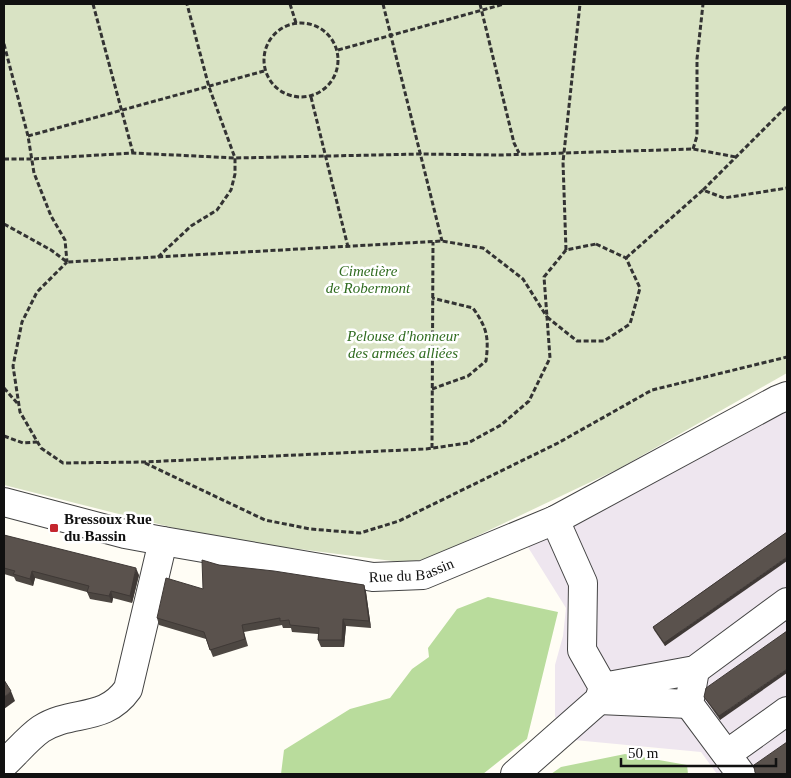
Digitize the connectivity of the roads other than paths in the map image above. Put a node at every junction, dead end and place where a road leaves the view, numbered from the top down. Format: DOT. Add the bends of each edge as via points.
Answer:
graph roads {
  1 [pos="787,396"];
  2 [pos="4,502"];
  3 [pos="555,520"];
  4 [pos="163,541"];
  5 [pos="787,602"];
  6 [pos="696,670"];
  7 [pos="601,693"];
  8 [pos="688,704"];
  9 [pos="787,711"];
  10 [pos="4,764"];
  11 [pos="734,764"];
  12 [pos="515,774"];
  1 -- 3 [label="street, Rue du Bassin"];
  2 -- 4 [label="street, Rue du Bassin"];
  3 -- 4 [label="street, Rue du Bassin" via="423,575 374,577"];
  3 -- 7 [label="street" via="582,583 582,650"];
  4 -- 10 [label="street" via="128,688 120,700 103,711 71,717 42,729"];
  5 -- 6 [label="street"];
  6 -- 7 [label="street"];
  6 -- 8 [label="street"];
  7 -- 8 [label="street"];
  7 -- 12 [label="street"];
  8 -- 11 [label="street"];
  9 -- 11 [label="street"];
}
